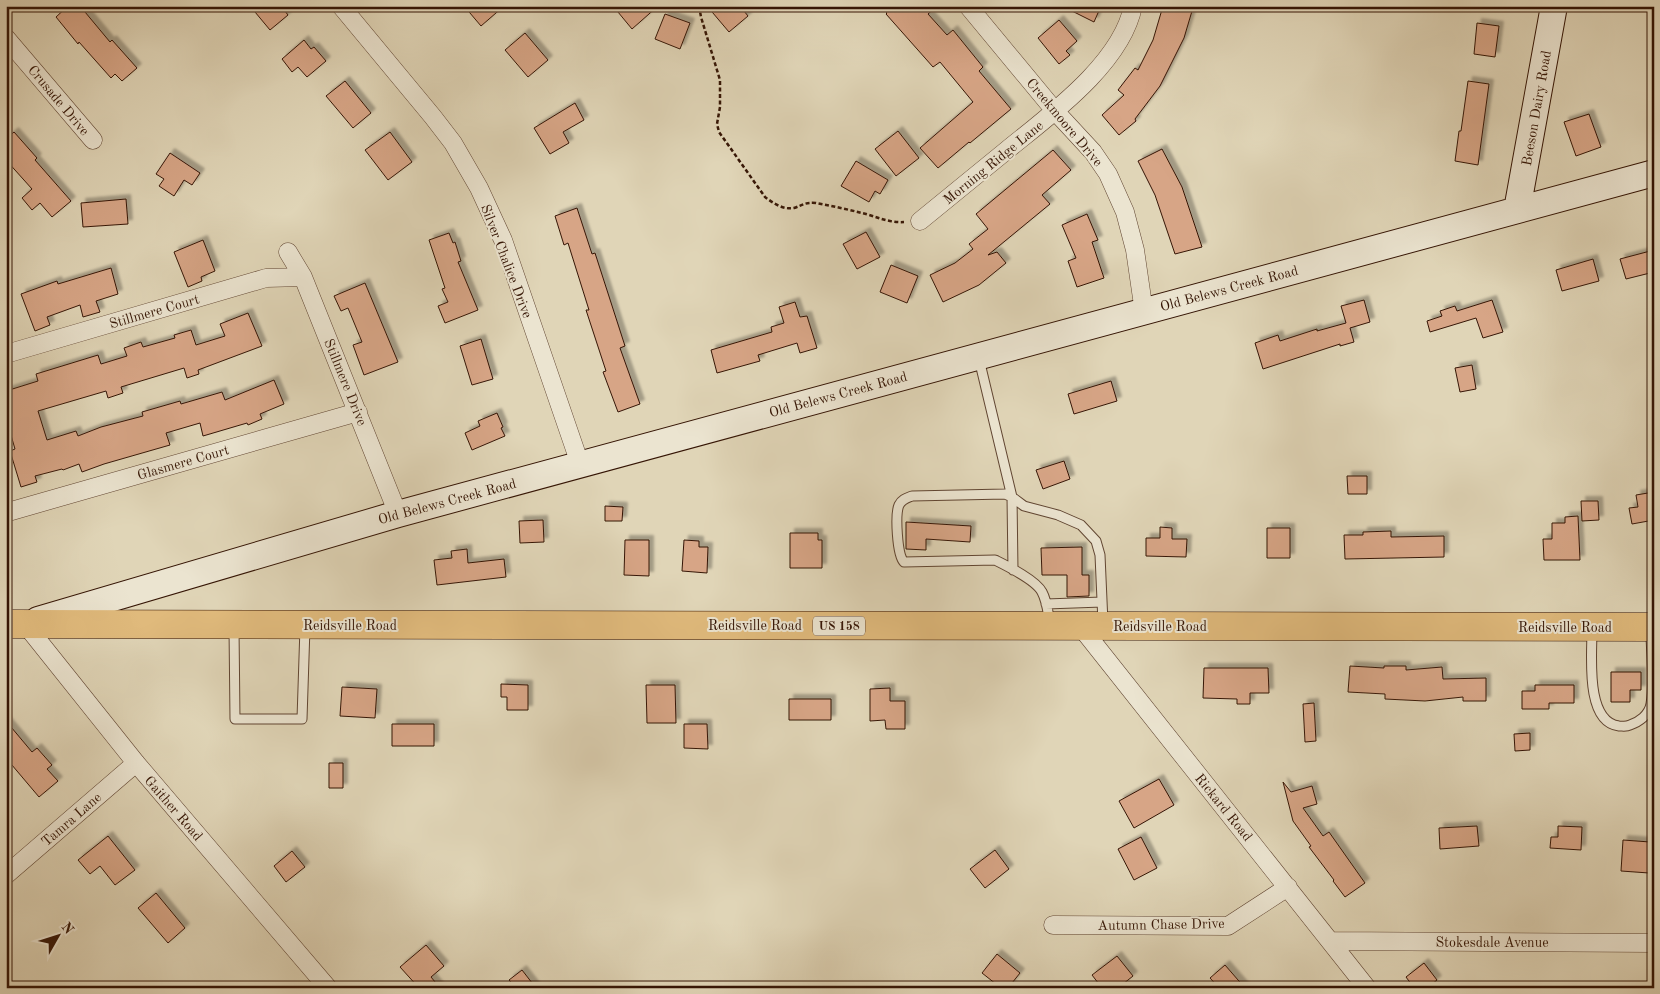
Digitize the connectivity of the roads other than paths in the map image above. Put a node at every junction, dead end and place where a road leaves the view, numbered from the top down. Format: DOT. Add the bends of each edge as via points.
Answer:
graph roads {
  1 [pos="342,6"];
  2 [pos="968,6"];
  3 [pos="1133,6"];
  4 [pos="1554,6"];
  5 [pos="6,38"];
  6 [pos="1055,111"];
  7 [pos="93,140"];
  8 [pos="1654,173"];
  9 [pos="1517,210"];
  10 [pos="920,220"];
  11 [pos="288,252"];
  12 [pos="304,277"];
  13 [pos="1144,312"];
  14 [pos="6,354"];
  15 [pos="978,357"];
  16 [pos="358,412"];
  17 [pos="580,464"];
  18 [pos="1012,497"];
  19 [pos="8,512"];
  20 [pos="398,514"];
  21 [pos="1013,570"];
  22 [pos="1048,615"];
  23 [pos="1095,618"];
  24 [pos="16,624"];
  25 [pos="234,624"];
  26 [pos="305,624"];
  27 [pos="1592,627"];
  28 [pos="1652,627"];
  29 [pos="136,763"];
  30 [pos="6,875"];
  31 [pos="1288,887"];
  32 [pos="1053,925"];
  33 [pos="1330,941"];
  34 [pos="1654,943"];
  35 [pos="328,988"];
  36 [pos="1367,988"];
  1 -- 17 [label="street, Silver Chalice Drive" via="453,143 479,188 503,240"];
  2 -- 6 [label="street, Creekmoore Drive"];
  3 -- 6 [label="street, Morning Ridge Lane" via="1122,37 1102,66"];
  4 -- 9 [label="street, Beeson Dairy Road"];
  5 -- 7 [label="street, Crusade Drive"];
  6 -- 10 [label="street, Morning Ridge Lane"];
  6 -- 13 [label="street, Creekmoore Drive" via="1093,152 1108,174 1125,212 1135,250"];
  8 -- 9 [label="street, Old Belews Creek Road"];
  9 -- 13 [label="street, Old Belews Creek Road"];
  11 -- 12 [label="street, Stillmere Drive"];
  12 -- 14 [label="street, Stillmere Court" via="266,278"];
  12 -- 16 [label="street, Stillmere Drive"];
  13 -- 15 [label="street, Old Belews Creek Road"];
  15 -- 17 [label="street, Old Belews Creek Road"];
  15 -- 18 [label="lane"];
  16 -- 19 [label="street, Glasmere Court"];
  16 -- 20 [label="street, Stillmere Drive"];
  17 -- 20 [label="street, Old Belews Creek Road"];
  18 -- 21 [label="lane"];
  18 -- 21 [label="lane" via="1005,494 912,496 902,500 898,507 898,548 904,562 995,560"];
  18 -- 23 [label="lane" via="1024,506 1081,525 1096,541 1100,555"];
  20 -- 24 [label="street, Old Belews Creek Road"];
  21 -- 22 [label="lane" via="1038,586"];
  22 -- 23 [label="highway, Reidsville Road / US 158"];
  22 -- 26 [label="highway, Reidsville Road / US 158"];
  23 -- 27 [label="highway, Reidsville Road / US 158"];
  23 -- 31 [label="street, Rickard Road"];
  24 -- 25 [label="highway, Reidsville Road / US 158"];
  24 -- 29 [label="street, Gaither Road"];
  25 -- 26 [label="highway, Reidsville Road / US 158"];
  25 -- 26 [label="lane" via="235,719 302,719"];
  27 -- 28 [label="highway, Reidsville Road / US 158"];
  27 -- 28 [label="lane" via="1596,706 1601,716 1612,725 1626,727 1640,722 1650,706"];
  29 -- 30 [label="street, Tamra Lane"];
  29 -- 35 [label="street, Gaither Road"];
  31 -- 32 [label="street, Autumn Chase Drive" via="1228,926"];
  31 -- 33 [label="street, Rickard Road"];
  33 -- 34 [label="street, Stokesdale Avenue"];
  33 -- 36 [label="street, Rickard Road"];
}
